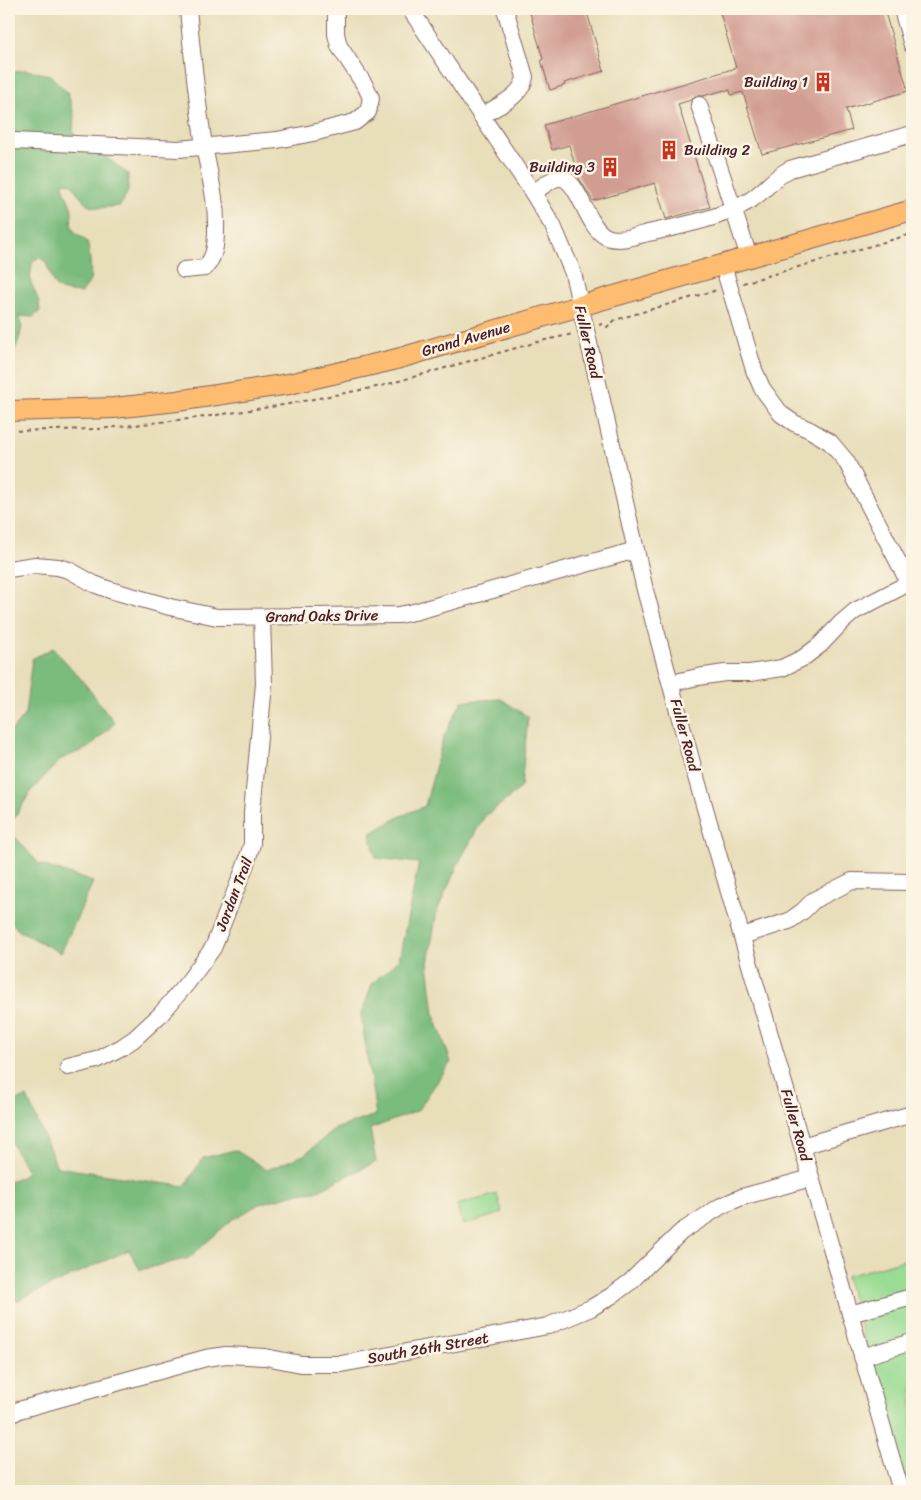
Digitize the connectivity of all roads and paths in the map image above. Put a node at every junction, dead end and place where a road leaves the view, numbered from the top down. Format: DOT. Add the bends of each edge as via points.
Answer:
graph roads {
  1 [pos="336,9"];
  2 [pos="410,9"];
  3 [pos="505,9"];
  4 [pos="902,9"];
  5 [pos="192,10"];
  6 [pos="912,45"];
  7 [pos="699,105"];
  8 [pos="482,116"];
  9 [pos="912,134"];
  10 [pos="11,140"];
  11 [pos="204,146"];
  12 [pos="533,193"];
  13 [pos="733,210"];
  14 [pos="912,210"];
  15 [pos="912,234"];
  16 [pos="749,257"];
  17 [pos="723,265"];
  18 [pos="184,270"];
  19 [pos="730,287"];
  20 [pos="580,305"];
  21 [pos="602,324"];
  22 [pos="9,411"];
  23 [pos="636,550"];
  24 [pos="9,569"];
  25 [pos="262,617"];
  26 [pos="671,683"];
  27 [pos="912,882"];
  28 [pos="742,936"];
  29 [pos="68,1067"];
  30 [pos="912,1114"];
  31 [pos="802,1146"];
  32 [pos="811,1178"];
  33 [pos="912,1297"];
  34 [pos="850,1314"];
  35 [pos="912,1342"];
  36 [pos="862,1357"];
  37 [pos="9,1416"];
  38 [pos="901,1491"];
  1 -- 11 [label="street" via="339,46 371,98 368,112 355,122 313,133 277,140"];
  2 -- 8 [label="street, Fuller Road"];
  3 -- 8 [label="street" via="524,77 523,86"];
  4 -- 6 [label="street"];
  5 -- 11 [label="street" via="194,75"];
  7 -- 13 [label="street"];
  8 -- 12 [label="street, Fuller Road"];
  9 -- 13 [label="street" via="790,169"];
  10 -- 11 [label="street" via="178,149"];
  11 -- 18 [label="street" via="214,199 215,245 212,259 205,268"];
  12 -- 13 [label="street" via="557,177 566,178 596,226 610,238 622,239 677,227"];
  12 -- 20 [label="street, Fuller Road" via="562,246"];
  13 -- 16 [label="street"];
  14 -- 16 [label="main road, Grand Avenue"];
  15 -- 19 [label="path"];
  16 -- 17 [label="main road, Grand Avenue"];
  17 -- 19 [label="street"];
  17 -- 20 [label="main road, Grand Avenue"];
  19 -- 21 [label="path" via="615,320 607,326"];
  19 -- 26 [label="street" via="762,388 781,414 830,442 846,461 909,583 855,612 820,646 782,668 725,673"];
  20 -- 22 [label="main road, Grand Avenue" via="393,360 290,384 114,408"];
  20 -- 23 [label="street, Fuller Road"];
  23 -- 25 [label="street, Grand Oaks Drive" via="399,615"];
  23 -- 26 [label="street, Fuller Road"];
  24 -- 25 [label="street, Grand Oaks Drive" via="35,565 58,567 110,590 170,607 217,617"];
  25 -- 29 [label="street, Jordan Trail" via="264,684 252,844 213,948 161,1014 134,1039 97,1060"];
  26 -- 28 [label="street, Fuller Road"];
  27 -- 28 [label="street" via="852,881 814,900 789,921"];
  28 -- 31 [label="street, Fuller Road"];
  30 -- 31 [label="street"];
  31 -- 32 [label="street, Fuller Road"];
  32 -- 34 [label="street, Fuller Road"];
  32 -- 37 [label="street, South 26th Street" via="721,1206 681,1232 611,1296 548,1326 340,1364 301,1364 265,1357 226,1355 206,1358 19,1410"];
  33 -- 34 [label="street"];
  34 -- 36 [label="street, Fuller Road"];
  35 -- 36 [label="street"];
  36 -- 38 [label="street, Fuller Road"];
}
